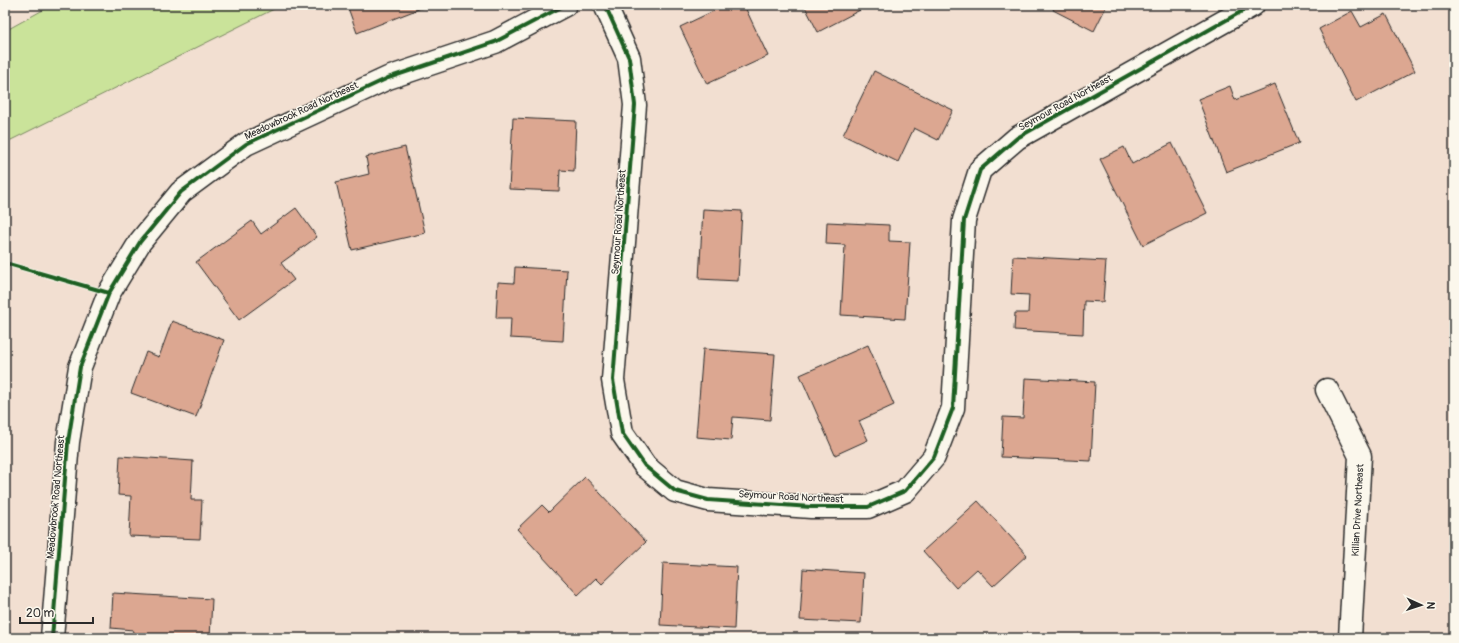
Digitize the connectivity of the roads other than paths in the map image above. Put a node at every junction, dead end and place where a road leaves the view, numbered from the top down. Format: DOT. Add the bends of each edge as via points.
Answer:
graph roads {
  1 [pos="565,5"];
  2 [pos="605,5"];
  3 [pos="1253,5"];
  4 [pos="1327,390"];
  5 [pos="52,638"];
  6 [pos="1350,638"];
  1 -- 5 [label="street, Meadowbrook Road Northeast" via="495,42 388,78 246,144 181,192 140,242 110,293 80,368 68,442"];
  2 -- 3 [label="street, Seymour Road Northeast" via="629,58 635,105 613,380 622,433 645,466 675,491 708,500 811,507 868,507 905,491 934,457 953,408 964,220 980,170 1017,138"];
  4 -- 6 [label="street, Killian Drive Northeast" via="1360,456"];
}
